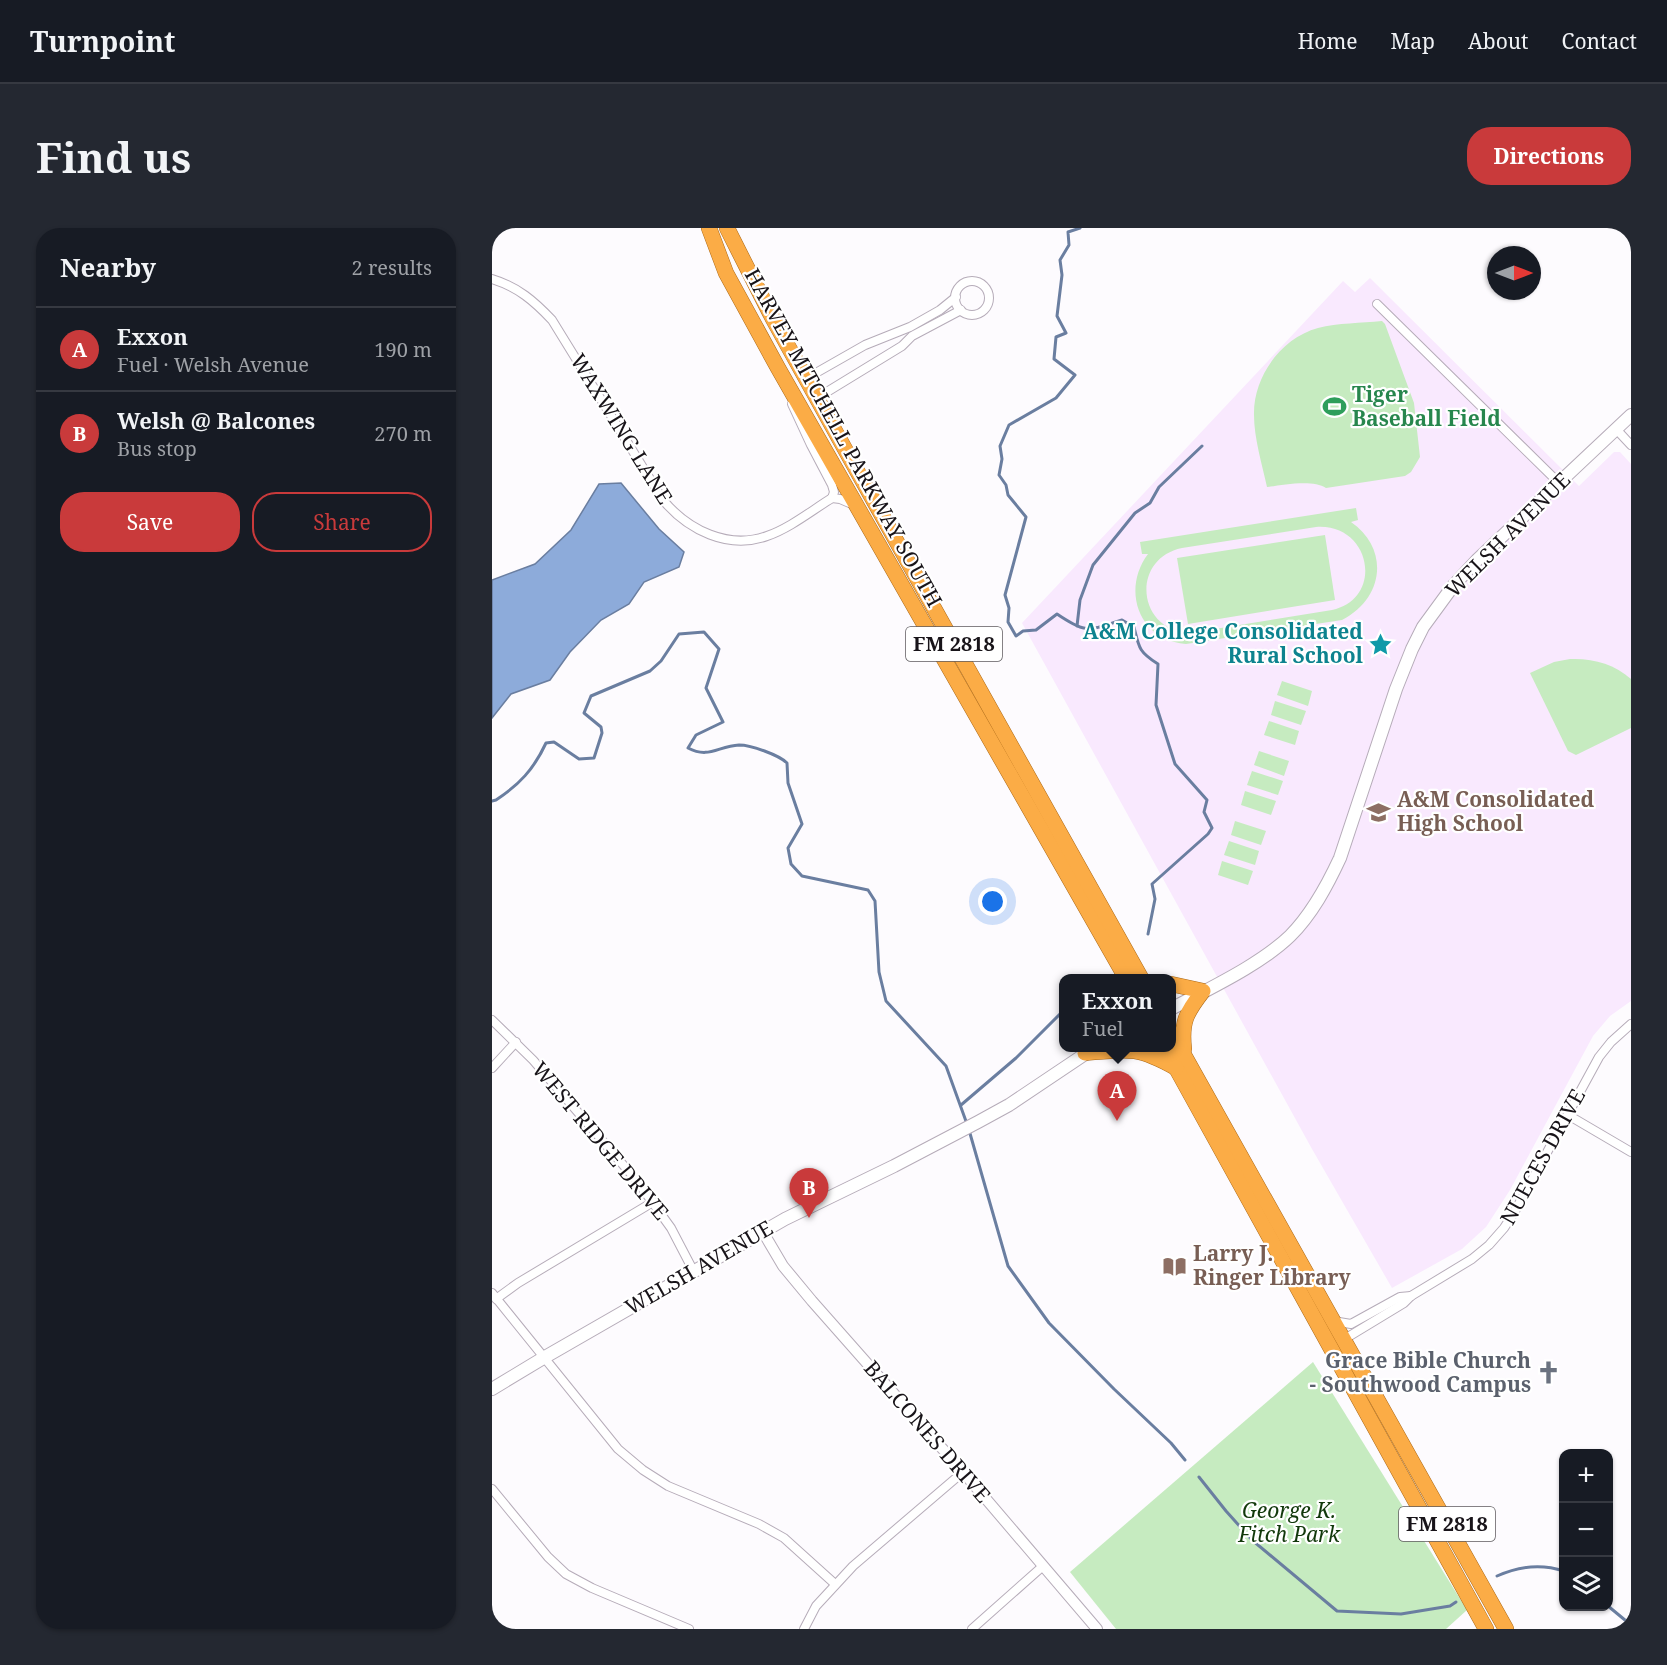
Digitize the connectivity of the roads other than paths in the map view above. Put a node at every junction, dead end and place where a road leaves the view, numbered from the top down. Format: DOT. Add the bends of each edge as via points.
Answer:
graph roads {
  1 [pos="707,228"];
  2 [pos="727,228"];
  3 [pos="492,279"];
  4 [pos="956,297"];
  5 [pos="1377,304"];
  6 [pos="961,310"];
  7 [pos="778,368"];
  8 [pos="807,378"];
  9 [pos="817,398"];
  10 [pos="1631,415"];
  11 [pos="1616,429"];
  12 [pos="1631,445"];
  13 [pos="1559,483"];
  14 [pos="832,498"];
  15 [pos="857,507"];
  16 [pos="1124,971"];
  17 [pos="1176,985"];
  18 [pos="1203,991"];
  19 [pos="1176,1006"];
  20 [pos="492,1020"];
  21 [pos="1631,1024"];
  22 [pos="516,1042"];
  23 [pos="1176,1049"];
  24 [pos="1086,1052"];
  25 [pos="1140,1052"];
  26 [pos="1170,1052"];
  27 [pos="1180,1062"];
  28 [pos="492,1068"];
  29 [pos="1568,1115"];
  30 [pos="1631,1152"];
  31 [pos="653,1202"];
  32 [pos="763,1232"];
  33 [pos="694,1272"];
  34 [pos="494,1296"];
  35 [pos="1411,1296"];
  36 [pos="1327,1326"];
  37 [pos="1342,1340"];
  38 [pos="544,1357"];
  39 [pos="492,1389"];
  40 [pos="963,1472"];
  41 [pos="492,1489"];
  42 [pos="1043,1566"];
  43 [pos="835,1584"];
  44 [pos="689,1629"];
  45 [pos="804,1629"];
  46 [pos="972,1629"];
  47 [pos="1097,1629"];
  48 [pos="1486,1629"];
  49 [pos="1506,1629"];
  1 -- 7 [label="highway, HARVEY MITCHELL PARKWAY SOUTH / FM 2818" via="726,273"];
  2 -- 8 [label="highway, HARVEY MITCHELL PARKWAY SOUTH / FM 2818"];
  3 -- 14 [label="street, WAXWING LANE" via="516,288 552,320 663,500 686,523 709,535 751,540 780,531"];
  4 -- 6 [label="street"];
  4 -- 6 [label="street" via="961,286 970,282 980,283 987,290 989,300 985,309 972,315"];
  4 -- 8 [label="street" via="910,327 865,345"];
  5 -- 13 [label="street"];
  6 -- 9 [label="street" via="912,336"];
  7 -- 14 [label="street" via="796,416 832,485"];
  7 -- 15 [label="highway, HARVEY MITCHELL PARKWAY SOUTH / FM 2818"];
  8 -- 9 [label="highway, HARVEY MITCHELL PARKWAY SOUTH / FM 2818"];
  9 -- 16 [label="highway, HARVEY MITCHELL PARKWAY SOUTH / FM 2818"];
  10 -- 11 [label="main road, WELSH AVENUE"];
  11 -- 12 [label="street"];
  11 -- 13 [label="main road, WELSH AVENUE"];
  13 -- 18 [label="main road, WELSH AVENUE" via="1478,559 1423,627 1396,689 1340,858 1314,906 1284,941"];
  14 -- 15 [label="street"];
  15 -- 16 [label="highway, HARVEY MITCHELL PARKWAY SOUTH / FM 2818"];
  17 -- 18 [label="highway"];
  18 -- 19 [label="main road, WELSH AVENUE"];
  18 -- 27 [label="highway" via="1183,1025"];
  20 -- 22 [label="street, WEST RIDGE DRIVE"];
  21 -- 29 [label="street, NUECES DRIVE" via="1599,1057"];
  22 -- 28 [label="street"];
  22 -- 31 [label="street, WEST RIDGE DRIVE"];
  23 -- 27 [label="highway, FM 2818"];
  24 -- 32 [label="main road, WELSH AVENUE" via="1009,1105"];
  25 -- 27 [label="highway"];
  26 -- 27 [label="highway, FM 2818"];
  27 -- 36 [label="highway, FM 2818"];
  29 -- 30 [label="street"];
  29 -- 35 [label="street, NUECES DRIVE" via="1497,1236 1472,1260"];
  31 -- 33 [label="street, WEST RIDGE DRIVE"];
  31 -- 34 [label="street"];
  32 -- 33 [label="main road, WELSH AVENUE"];
  32 -- 40 [label="street, BALCONES DRIVE" via="783,1266"];
  33 -- 38 [label="main road, WELSH AVENUE"];
  34 -- 38 [label="street"];
  35 -- 36 [label="street, NUECES DRIVE" via="1400,1297 1351,1324"];
  35 -- 37 [label="street, NUECES DRIVE"];
  36 -- 37 [label="highway" via="1334,1338"];
  36 -- 48 [label="highway, FM 2818"];
  37 -- 49 [label="highway, FM 2818"];
  38 -- 39 [label="main road, WELSH AVENUE"];
  38 -- 43 [label="street" via="618,1449 643,1470 668,1486 784,1538"];
  40 -- 42 [label="street, BALCONES DRIVE"];
  40 -- 43 [label="street"];
  41 -- 44 [label="street" via="566,1574"];
  42 -- 46 [label="street"];
  42 -- 47 [label="street, BALCONES DRIVE"];
  43 -- 45 [label="street" via="816,1606"];
}
